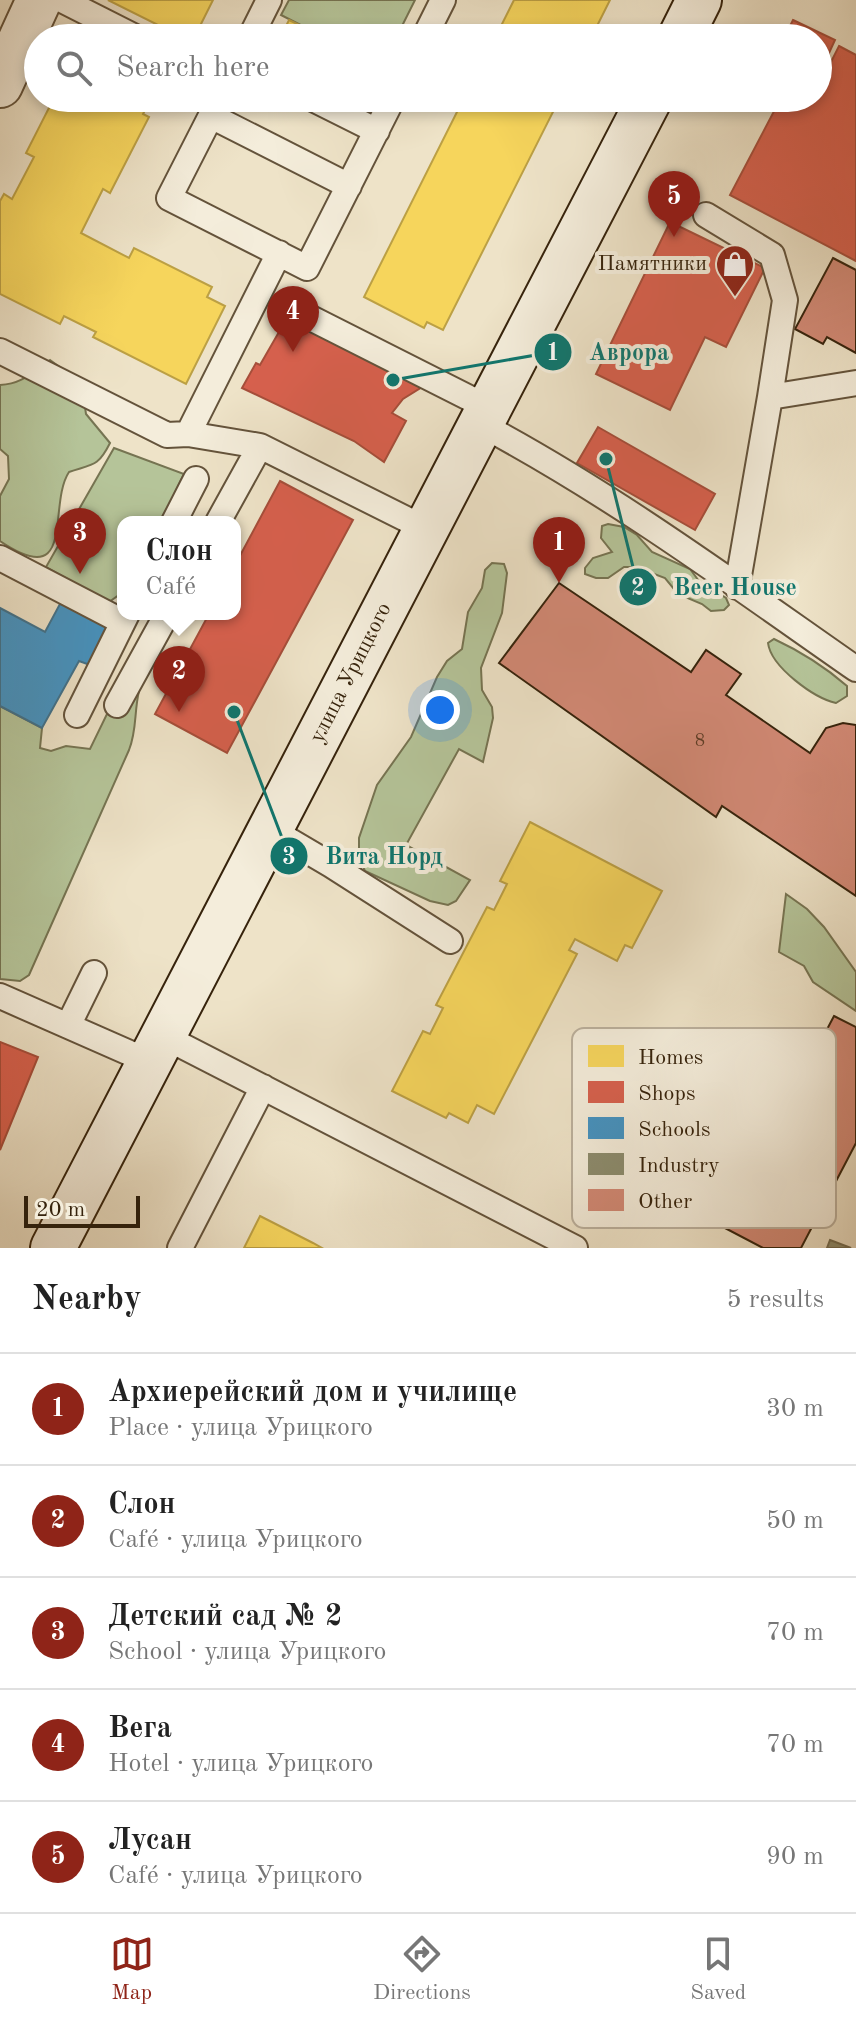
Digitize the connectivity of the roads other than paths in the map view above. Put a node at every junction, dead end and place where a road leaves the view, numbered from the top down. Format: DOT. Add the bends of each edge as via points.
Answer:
graph roads {
  1 [pos="39,0"];
  2 [pos="62,0"];
  3 [pos="269,0"];
  4 [pos="443,0"];
  5 [pos="699,0"];
  6 [pos="28,24"];
  7 [pos="109,24"];
  8 [pos="257,24"];
  9 [pos="431,24"];
  10 [pos="687,24"];
  11 [pos="24,33"];
  12 [pos="0,85"];
  13 [pos="212,112"];
  14 [pos="223,112"];
  15 [pos="339,112"];
  16 [pos="386,112"];
  17 [pos="643,112"];
  18 [pos="377,131"];
  19 [pos="349,186"];
  20 [pos="706,215"];
  21 [pos="279,253"];
  22 [pos="289,307"];
  23 [pos="0,351"];
  24 [pos="856,383"];
  25 [pos="770,397"];
  26 [pos="484,416"];
  27 [pos="188,434"];
  28 [pos="260,446"];
  29 [pos="196,479"];
  30 [pos="177,516"];
  31 [pos="221,516"];
  32 [pos="426,529"];
  33 [pos="0,558"];
  34 [pos="737,587"];
  35 [pos="117,614"];
  36 [pos="124,620"];
  37 [pos="164,620"];
  38 [pos="856,669"];
  39 [pos="117,705"];
  40 [pos="77,715"];
  41 [pos="270,829"];
  42 [pos="450,941"];
  43 [pos="94,973"];
  44 [pos="0,996"];
  45 [pos="68,1026"];
  46 [pos="156,1049"];
  47 [pos="263,1087"];
  48 [pos="53,1248"];
  49 [pos="180,1248"];
  50 [pos="575,1248"];
  1 -- 6 [label="main road"];
  2 -- 7 [label="lane"];
  3 -- 8 [label="lane"];
  4 -- 9 [label="lane"];
  5 -- 10 [label="main road"];
  11 -- 12 [label="main road"];
  13 -- 21 [label="lane" via="169,198"];
  14 -- 19 [label="lane"];
  15 -- 18 [label="lane"];
  16 -- 18 [label="lane"];
  17 -- 26 [label="main road, улица Урицкого"];
  18 -- 19 [label="lane"];
  19 -- 21 [label="lane" via="307,268"];
  20 -- 25 [label="lane" via="772,255 785,300"];
  21 -- 27 [label="lane"];
  22 -- 26 [label="lane"];
  23 -- 27 [label="lane" via="167,435"];
  24 -- 25 [label="lane"];
  25 -- 34 [label="lane"];
  26 -- 32 [label="main road, улица Урицкого"];
  26 -- 34 [label="lane"];
  27 -- 28 [label="lane"];
  28 -- 31 [label="lane"];
  28 -- 32 [label="lane"];
  29 -- 30 [label="lane"];
  32 -- 41 [label="main road, улица Урицкого"];
  33 -- 35 [label="lane"];
  34 -- 38 [label="lane"];
  36 -- 40 [label="lane"];
  37 -- 39 [label="lane"];
  41 -- 42 [label="lane"];
  41 -- 46 [label="main road, улица Урицкого"];
  43 -- 45 [label="lane"];
  44 -- 45 [label="lane"];
  45 -- 46 [label="lane"];
  46 -- 47 [label="lane"];
  46 -- 48 [label="main road, улица Урицкого"];
  47 -- 49 [label="lane"];
  47 -- 50 [label="lane"];
}
